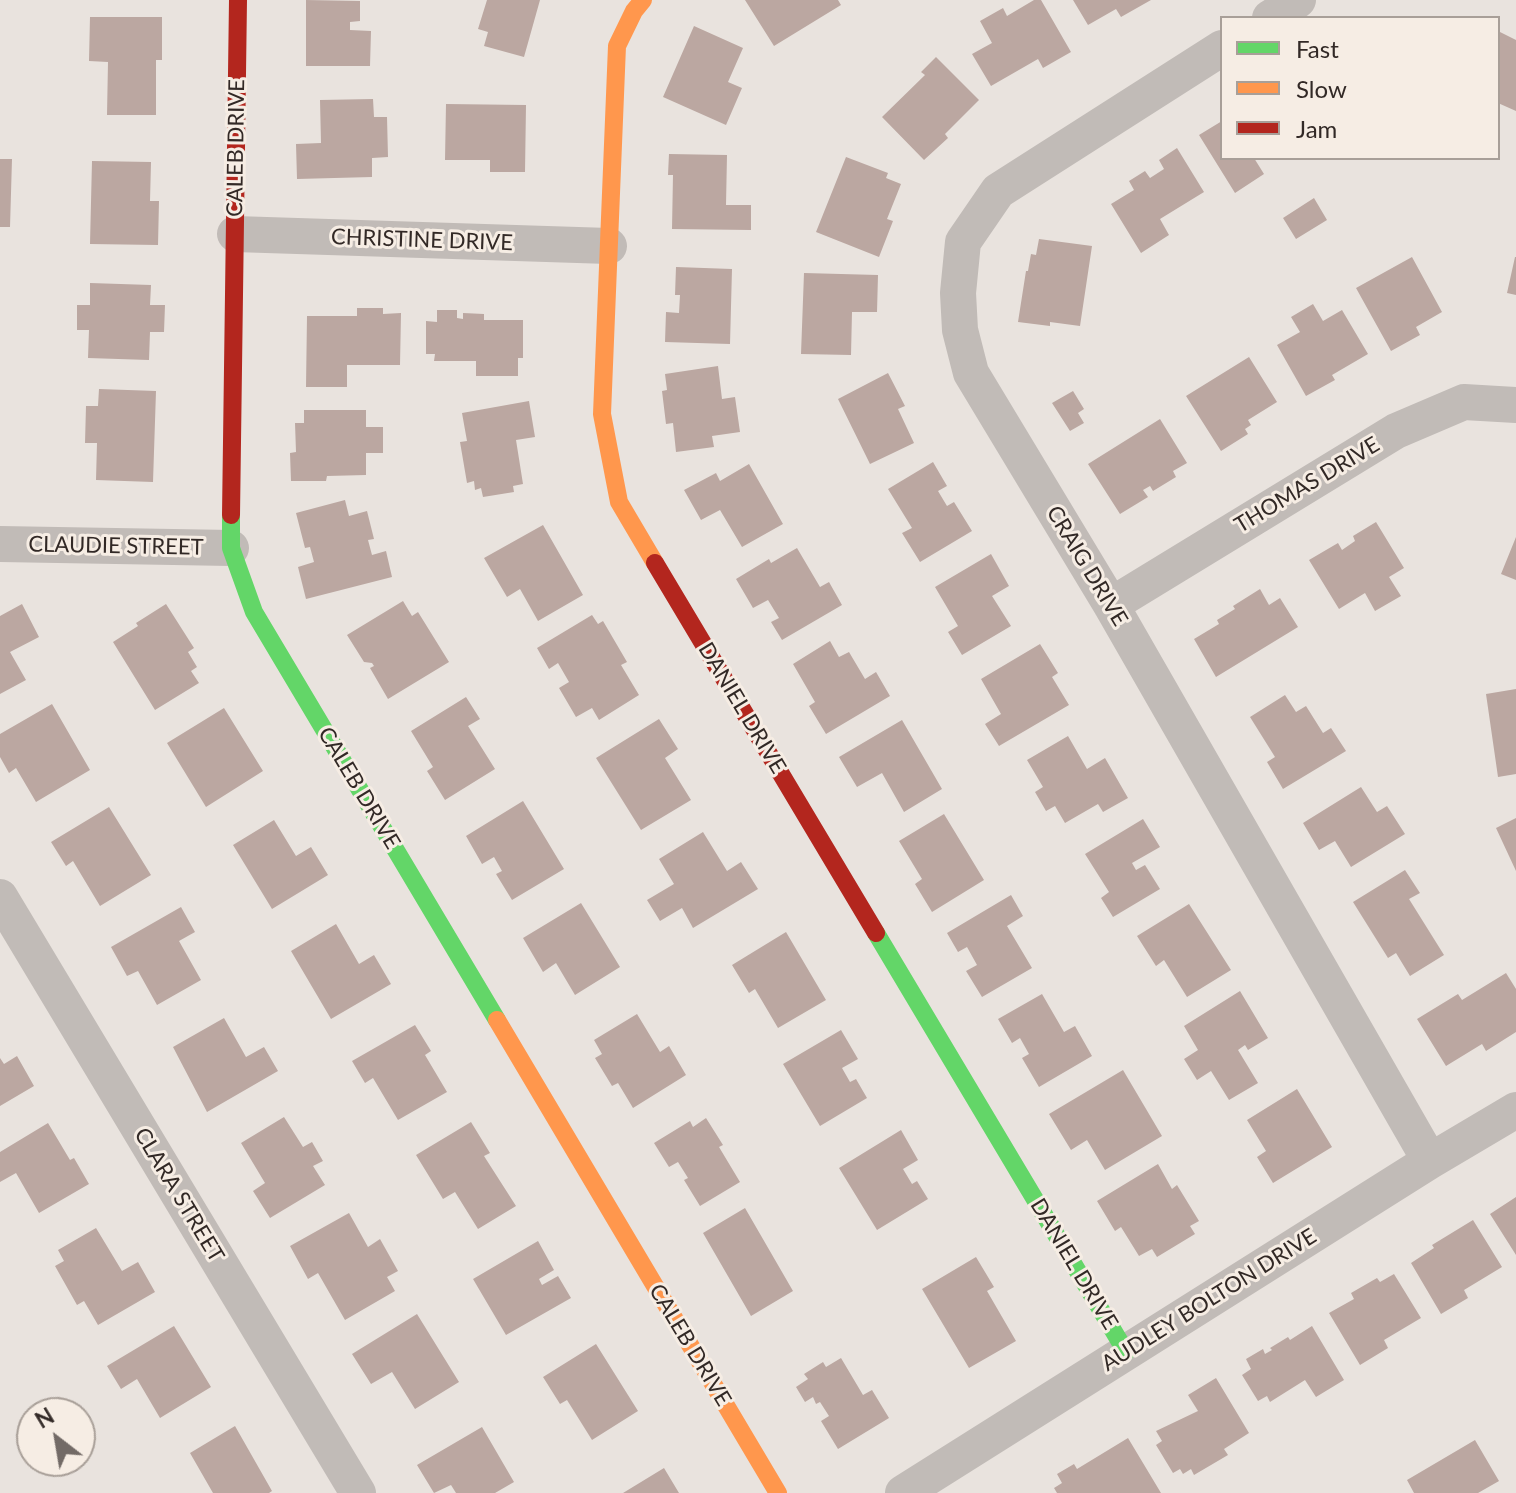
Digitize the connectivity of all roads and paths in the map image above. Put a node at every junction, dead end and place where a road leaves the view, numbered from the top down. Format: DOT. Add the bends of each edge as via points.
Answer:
graph roads {
  1 [pos="238,0"];
  2 [pos="643,0"];
  3 [pos="1298,0"];
  4 [pos="1273,16"];
  5 [pos="1220,49"];
  6 [pos="235,234"];
  7 [pos="609,246"];
  8 [pos="1516,405"];
  9 [pos="0,544"];
  10 [pos="231,548"];
  11 [pos="1111,605"];
  12 [pos="0,897"];
  13 [pos="1516,1110"];
  14 [pos="1430,1161"];
  15 [pos="1126,1352"];
  16 [pos="358,1493"];
  17 [pos="778,1493"];
  18 [pos="903,1493"];
  1 -- 6 [label="street, CALEB DRIVE"];
  2 -- 7 [label="street, DANIEL DRIVE" via="617,46"];
  3 -- 4 [label="street"];
  5 -- 11 [label="street, CRAIG DRIVE" via="998,191 963,242 959,318 971,373"];
  6 -- 7 [label="street, CHRISTINE DRIVE"];
  6 -- 10 [label="street, CALEB DRIVE"];
  7 -- 15 [label="street, DANIEL DRIVE" via="602,414 619,502"];
  8 -- 11 [label="street, THOMAS DRIVE" via="1464,402 1396,431"];
  9 -- 10 [label="street, CLAUDIE STREET"];
  10 -- 17 [label="street, CALEB DRIVE" via="254,612"];
  11 -- 14 [label="street, CRAIG DRIVE"];
  12 -- 16 [label="street, CLARA STREET"];
  13 -- 14 [label="street, AUDLEY BOLTON DRIVE"];
  14 -- 15 [label="street, AUDLEY BOLTON DRIVE"];
  15 -- 18 [label="street, AUDLEY BOLTON DRIVE"];
}
